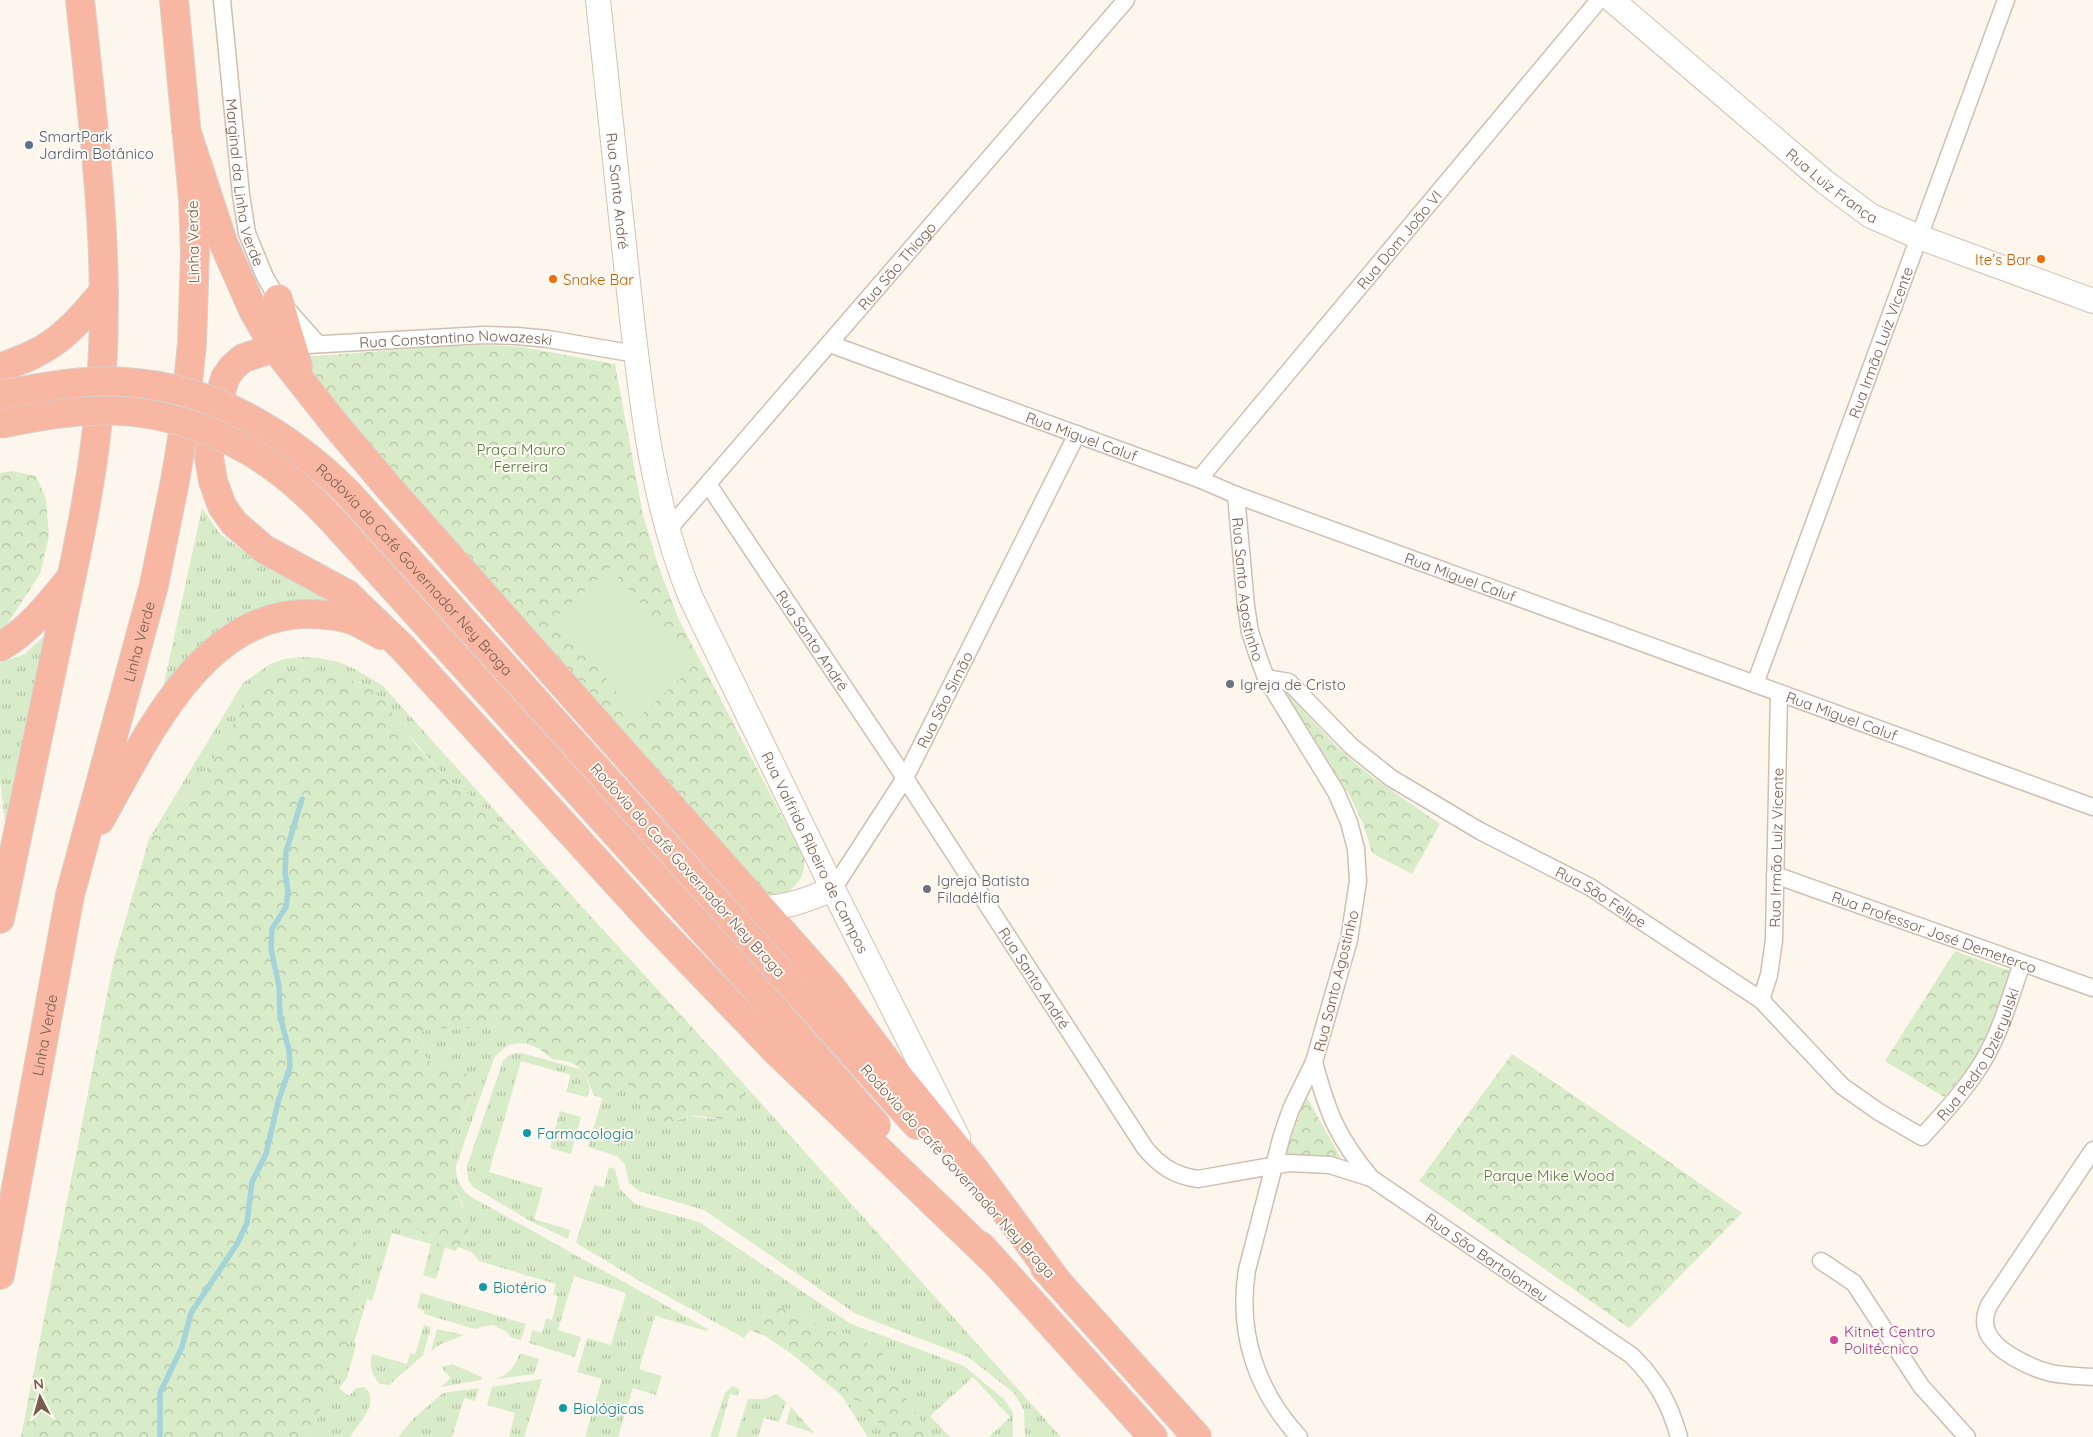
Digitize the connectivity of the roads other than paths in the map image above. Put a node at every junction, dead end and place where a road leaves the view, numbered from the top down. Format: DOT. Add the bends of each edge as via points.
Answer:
graph roads {
  1 [pos="80,0"];
  2 [pos="174,0"];
  3 [pos="189,0"];
  4 [pos="222,0"];
  5 [pos="598,0"];
  6 [pos="1126,0"];
  7 [pos="1600,0"];
  8 [pos="1612,0"];
  9 [pos="2006,0"];
  10 [pos="179,48"];
  11 [pos="186,130"];
  12 [pos="1919,237"];
  13 [pos="104,291"];
  14 [pos="278,299"];
  15 [pos="2093,301"];
  16 [pos="318,344"];
  17 [pos="830,344"];
  18 [pos="283,347"];
  19 [pos="636,354"];
  20 [pos="0,368"];
  21 [pos="0,395"];
  22 [pos="0,424"];
  23 [pos="1077,434"];
  24 [pos="1199,479"];
  25 [pos="708,484"];
  26 [pos="1236,495"];
  27 [pos="667,531"];
  28 [pos="72,577"];
  29 [pos="0,647"];
  30 [pos="403,648"];
  31 [pos="1266,678"];
  32 [pos="1755,684"];
  33 [pos="1779,693"];
  34 [pos="905,778"];
  35 [pos="2093,807"];
  36 [pos="79,856"];
  37 [pos="1775,875"];
  38 [pos="833,889"];
  39 [pos="760,908"];
  40 [pos="0,919"];
  41 [pos="2022,962"];
  42 [pos="2093,988"];
  43 [pos="1761,1000"];
  44 [pos="1314,1062"];
  45 [pos="1922,1137"];
  46 [pos="2093,1150"];
  47 [pos="1273,1165"];
  48 [pos="974,1169"];
  49 [pos="1371,1178"];
  50 [pos="994,1260"];
  51 [pos="1821,1261"];
  52 [pos="0,1274"];
  53 [pos="1057,1282"];
  54 [pos="2093,1377"];
  55 [pos="1153,1437"];
  56 [pos="1197,1437"];
  57 [pos="1299,1437"];
  58 [pos="1679,1437"];
  59 [pos="1967,1437"];
  1 -- 13 [label="highway" via="102,206"];
  2 -- 10 [label="highway, Linha Verde"];
  3 -- 10 [label="highway"];
  4 -- 14 [label="street, Marginal da Linha Verde" via="243,215 254,254"];
  5 -- 19 [label="street, Rua Santo André"];
  6 -- 17 [label="street, Rua São Thiago"];
  7 -- 24 [label="street, Rua Dom João VI"];
  8 -- 12 [label="street, Rua Luiz França" via="1847,199 1871,216"];
  9 -- 12 [label="street, Rua Irmão Luiz Vicente"];
  10 -- 11 [label="highway, Linha Verde"];
  11 -- 18 [label="highway" via="227,251 254,312"];
  11 -- 36 [label="highway, Linha Verde" via="193,199 194,295 188,384 177,472 154,585"];
  12 -- 15 [label="street, Rua Luiz França"];
  12 -- 32 [label="street, Rua Irmão Luiz Vicente"];
  13 -- 20 [label="highway" via="54,342 33,355"];
  13 -- 28 [label="highway" via="95,447"];
  14 -- 16 [label="street, Marginal da Linha Verde"];
  14 -- 18 [label="highway"];
  16 -- 18 [label="street, Rua Constantino Nowazeski"];
  16 -- 19 [label="street, Rua Constantino Nowazeski" via="443,336 518,336"];
  17 -- 23 [label="street, Rua Miguel Caluf"];
  17 -- 25 [label="street, Rua São Thiago"];
  18 -- 30 [label="highway" via="243,358 225,378 214,417 209,457 222,506 234,523 264,549 347,594"];
  18 -- 39 [label="highway" via="306,389 389,488"];
  19 -- 27 [label="street, Rua Santo André" via="645,422"];
  21 -- 53 [label="highway, Rodovia do Café Governador Ney Braga, bridge" via="65,384 125,382 182,392 230,408 259,422 334,479"];
  22 -- 50 [label="highway, Rodovia do Café Governador Ney Braga, bridge" via="92,410 167,418 196,426 245,449 294,483 342,530 760,993"];
  23 -- 24 [label="street, Rua Miguel Caluf"];
  23 -- 34 [label="street, Rua São Simão"];
  24 -- 26 [label="street, Rua Miguel Caluf"];
  25 -- 27 [label="street, Rua São Thiago"];
  25 -- 34 [label="street, Rua Santo André"];
  26 -- 31 [label="street, Rua Santo Agostinho" via="1250,632"];
  26 -- 32 [label="street, Rua Miguel Caluf"];
  27 -- 38 [label="street, Rua Valfrido Ribeiro de Campos" via="691,598"];
  28 -- 29 [label="highway" via="37,619"];
  28 -- 40 [label="highway"];
  30 -- 36 [label="highway" via="357,622 325,614 287,615 250,627 224,644 192,673 163,711"];
  30 -- 50 [label="highway" via="656,926 777,1052"];
  31 -- 43 [label="street, Rua São Felipe" via="1288,682 1351,746 1391,778 1480,831 1590,888"];
  31 -- 44 [label="street, Rua Santo Agostinho" via="1336,792 1356,849 1358,881 1352,926"];
  32 -- 33 [label="street, Rua Miguel Caluf"];
  33 -- 35 [label="street, Rua Miguel Caluf"];
  33 -- 37 [label="street, Rua Irmão Luiz Vicente"];
  34 -- 38 [label="street, Rua São Simão"];
  34 -- 47 [label="street, Rua Santo André" via="1152,1157 1173,1173 1198,1179"];
  36 -- 52 [label="highway, Linha Verde"];
  37 -- 41 [label="street, Rua Professor José Demeterco"];
  37 -- 43 [label="street, Rua Irmão Luiz Vicente" via="1773,958"];
  38 -- 39 [label="street" via="794,904"];
  38 -- 48 [label="street, Rua Valfrido Ribeiro de Campos"];
  39 -- 48 [label="highway" via="831,987"];
  41 -- 42 [label="street, Rua Professor José Demeterco"];
  41 -- 45 [label="street, Rua Pedro Dzieryulski" via="1989,1051 1959,1095"];
  43 -- 45 [label="street, Rua São Felipe" via="1842,1086"];
  44 -- 47 [label="street, Rua Santo Agostinho" via="1290,1109"];
  44 -- 49 [label="street, Rua São Bartolomeu" via="1328,1112 1338,1134"];
  46 -- 54 [label="street" via="1989,1305 1985,1320 1995,1342 2018,1360 2049,1373"];
  47 -- 49 [label="street, Rua Santo André" via="1330,1165"];
  47 -- 57 [label="street, Rua Santo Agostinho" via="1245,1284 1246,1333 1263,1387 1273,1406"];
  48 -- 53 [label="highway"];
  49 -- 58 [label="street, Rua São Bartolomeu" via="1631,1355 1661,1390 1672,1411"];
  50 -- 55 [label="highway, Rodovia do Café Governador Ney Braga"];
  51 -- 59 [label="street" via="1854,1283 1921,1386"];
  53 -- 56 [label="highway, Rodovia do Café Governador Ney Braga"];
}
